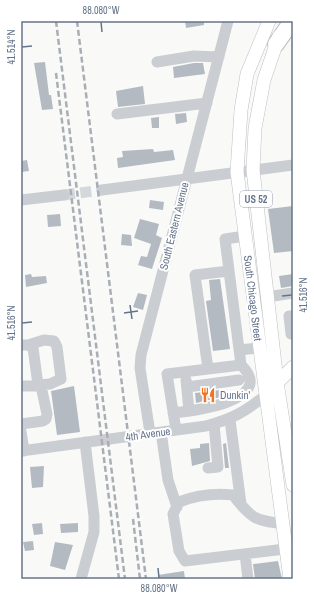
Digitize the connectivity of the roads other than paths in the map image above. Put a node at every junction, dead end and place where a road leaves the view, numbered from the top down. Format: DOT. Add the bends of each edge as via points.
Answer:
graph roads {
  1 [pos="228,21"];
  2 [pos="269,21"];
  3 [pos="286,21"];
  4 [pos="292,21"];
  5 [pos="276,44"];
  6 [pos="219,57"];
  7 [pos="157,62"];
  8 [pos="207,103"];
  9 [pos="117,114"];
  10 [pos="293,165"];
  11 [pos="253,170"];
  12 [pos="237,172"];
  13 [pos="187,178"];
  14 [pos="102,190"];
  15 [pos="64,195"];
  16 [pos="21,200"];
  17 [pos="245,236"];
  18 [pos="229,271"];
  19 [pos="293,293"];
  20 [pos="267,297"];
  21 [pos="292,325"];
  22 [pos="271,328"];
  23 [pos="24,345"];
  24 [pos="259,348"];
  25 [pos="239,350"];
  26 [pos="239,365"];
  27 [pos="293,367"];
  28 [pos="208,369"];
  29 [pos="184,372"];
  30 [pos="239,380"];
  31 [pos="277,382"];
  32 [pos="38,385"];
  33 [pos="21,386"];
  34 [pos="187,387"];
  35 [pos="242,394"];
  36 [pos="266,395"];
  37 [pos="189,411"];
  38 [pos="173,413"];
  39 [pos="230,420"];
  40 [pos="288,423"];
  41 [pos="21,424"];
  42 [pos="214,424"];
  43 [pos="176,430"];
  44 [pos="21,431"];
  45 [pos="161,432"];
  46 [pos="150,433"];
  47 [pos="85,442"];
  48 [pos="22,451"];
  49 [pos="208,468"];
  50 [pos="293,485"];
  51 [pos="241,504"];
  52 [pos="177,507"];
  53 [pos="284,524"];
  54 [pos="290,549"];
  55 [pos="245,554"];
  56 [pos="81,579"];
  57 [pos="248,579"];
  58 [pos="290,579"];
  1 -- 6 [label="street, South Eastern Avenue"];
  2 -- 12 [label="main road, South Chicago Street / US 52" via="247,74 241,110"];
  3 -- 5 [label="main road, South Chicago Street / US 52"];
  4 -- 5 [label="highway"];
  5 -- 11 [label="main road, South Chicago Street / US 52" via="264,80 255,128"];
  6 -- 7 [label="street" via="194,56"];
  6 -- 8 [label="street, South Eastern Avenue"];
  8 -- 9 [label="street"];
  8 -- 13 [label="street, South Eastern Avenue"];
  10 -- 11 [label="street"];
  11 -- 12 [label="street"];
  11 -- 20 [label="main road, South Chicago Street / US 52"];
  12 -- 13 [label="street"];
  12 -- 17 [label="main road, South Chicago Street / US 52"];
  13 -- 14 [label="street"];
  13 -- 46 [label="street, South Eastern Avenue" via="140,368"];
  15 -- 16 [label="street"];
  17 -- 18 [label="street" via="225,239"];
  17 -- 24 [label="main road, South Chicago Street / US 52"];
  18 -- 25 [label="street"];
  18 -- 28 [label="street" via="195,275"];
  19 -- 20 [label="street"];
  20 -- 22 [label="main road, South Chicago Street / US 52"];
  21 -- 22 [label="street"];
  22 -- 31 [label="main road, South Chicago Street / US 52"];
  23 -- 32 [label="street" via="33,348"];
  23 -- 32 [label="street" via="50,340 58,347 60,380"];
  24 -- 25 [label="street"];
  24 -- 36 [label="main road, South Chicago Street / US 52"];
  25 -- 26 [label="street"];
  26 -- 28 [label="street"];
  26 -- 30 [label="street"];
  26 -- 35 [label="street" via="247,371 250,379"];
  27 -- 31 [label="main road"];
  28 -- 29 [label="street"];
  29 -- 34 [label="street"];
  29 -- 38 [label="street" via="167,374"];
  30 -- 34 [label="street"];
  30 -- 35 [label="street"];
  31 -- 36 [label="main road"];
  31 -- 40 [label="main road, South Chicago Street"];
  32 -- 33 [label="street"];
  32 -- 41 [label="street" via="43,389 46,418"];
  34 -- 37 [label="street"];
  35 -- 37 [label="street" via="223,405"];
  36 -- 39 [label="street, 4th Avenue" via="248,411"];
  36 -- 53 [label="main road, South Chicago Street"];
  37 -- 38 [label="street"];
  38 -- 43 [label="street"];
  39 -- 42 [label="street, 4th Avenue"];
  39 -- 51 [label="street"];
  40 -- 50 [label="main road, South Chicago Street"];
  42 -- 43 [label="street, 4th Avenue"];
  42 -- 49 [label="street" via="218,467"];
  43 -- 45 [label="street, 4th Avenue"];
  44 -- 48 [label="street"];
  45 -- 46 [label="street, 4th Avenue"];
  45 -- 52 [label="street" via="168,480"];
  46 -- 47 [label="street, 4th Avenue"];
  47 -- 48 [label="street, 4th Avenue"];
  47 -- 56 [label="street" via="94,532"];
  51 -- 52 [label="street" via="234,495 196,495 179,502"];
  51 -- 53 [label="street" via="250,515 264,521"];
  52 -- 55 [label="street" via="173,514 179,551 184,561"];
  53 -- 54 [label="main road, South Chicago Street"];
  54 -- 55 [label="street"];
  54 -- 58 [label="main road, South Chicago Street"];
  55 -- 57 [label="street"];
}
